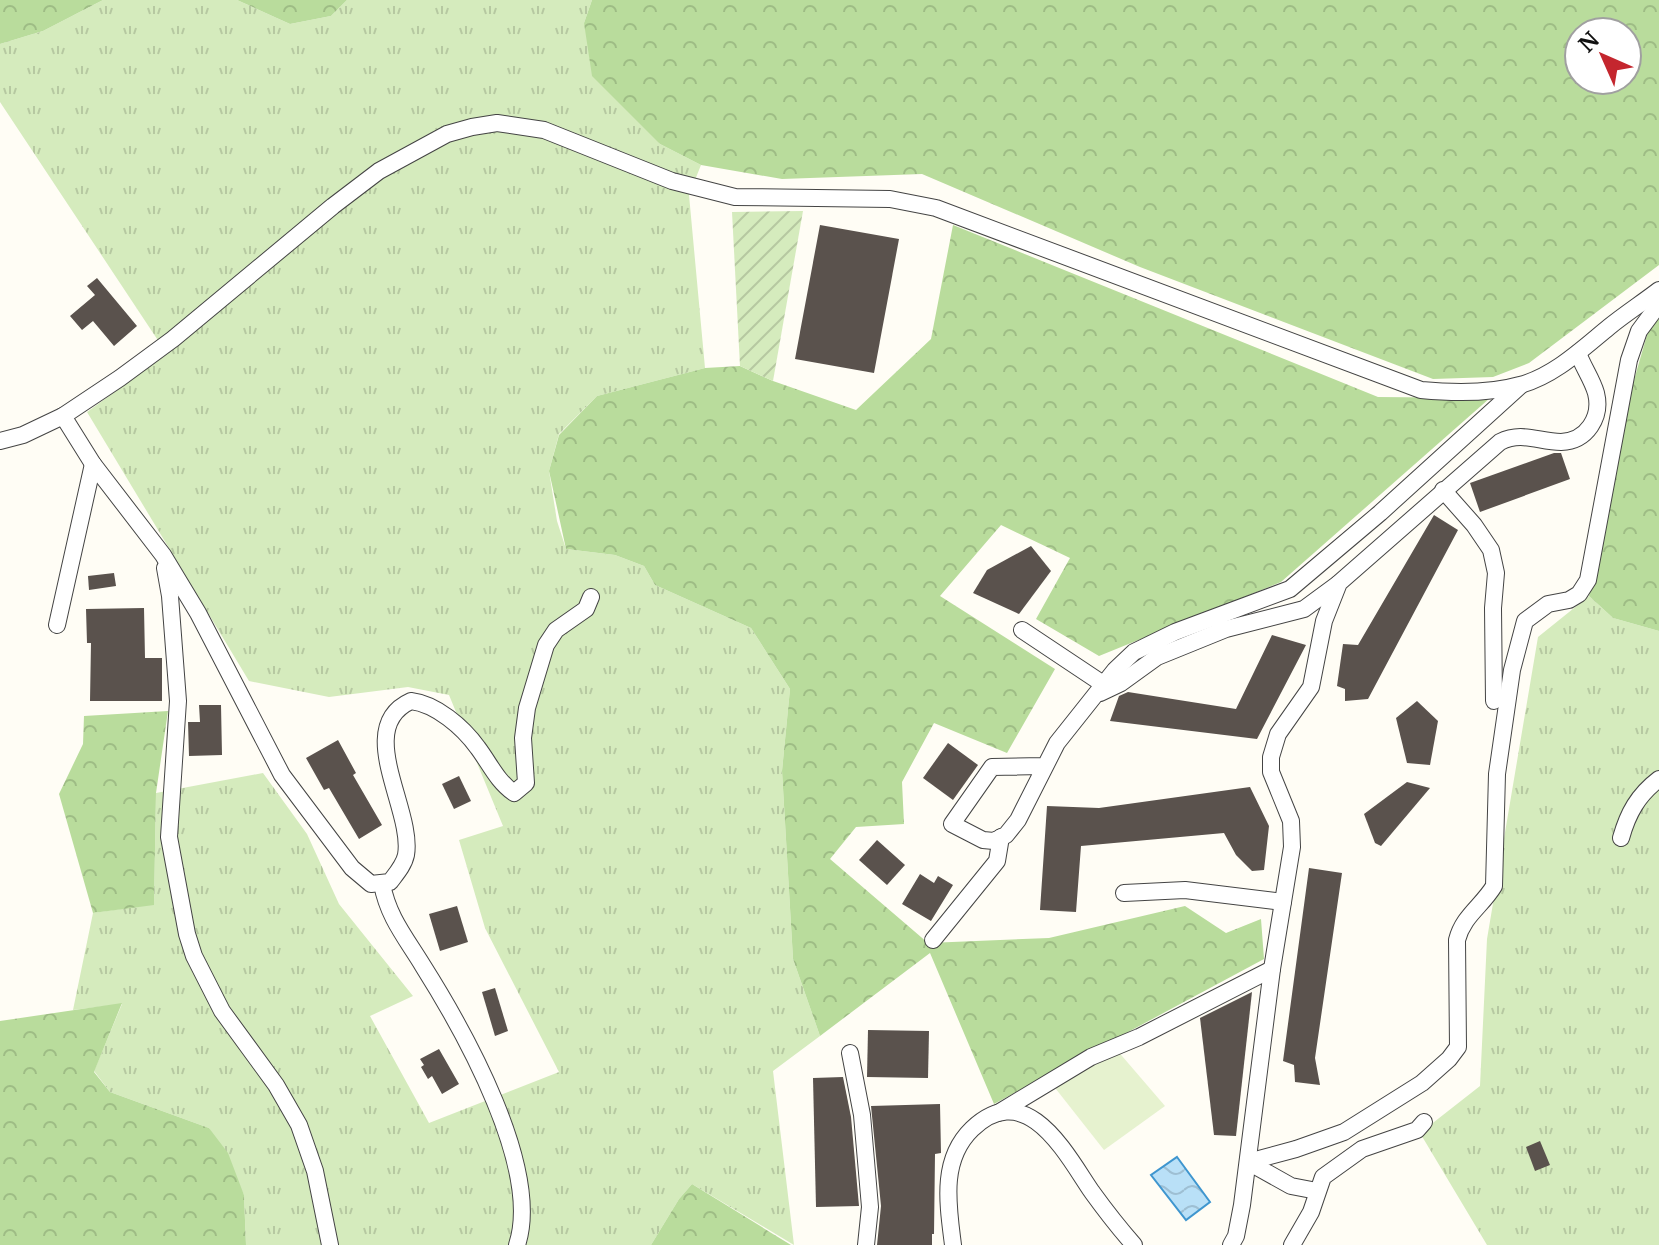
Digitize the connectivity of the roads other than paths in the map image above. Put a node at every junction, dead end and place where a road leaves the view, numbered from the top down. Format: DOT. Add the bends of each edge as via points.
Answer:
graph roads {
  1 [pos="1659,292"];
  2 [pos="1578,353"];
  3 [pos="1521,385"];
  4 [pos="63,416"];
  5 [pos="0,441"];
  6 [pos="93,464"];
  7 [pos="1443,490"];
  8 [pos="163,555"];
  9 [pos="1339,583"];
  10 [pos="591,597"];
  11 [pos="57,625"];
  12 [pos="1022,630"];
  13 [pos="1100,690"];
  14 [pos="1494,701"];
  15 [pos="1043,766"];
  16 [pos="1659,779"];
  17 [pos="1001,837"];
  18 [pos="1621,838"];
  19 [pos="382,884"];
  20 [pos="1124,893"];
  21 [pos="1283,902"];
  22 [pos="933,940"];
  23 [pos="1272,969"];
  24 [pos="850,1053"];
  25 [pos="993,1116"];
  26 [pos="1424,1122"];
  27 [pos="1248,1162"];
  28 [pos="1317,1191"];
  29 [pos="330,1245"];
  30 [pos="517,1245"];
  31 [pos="866,1245"];
  32 [pos="953,1245"];
  33 [pos="1134,1245"];
  34 [pos="1231,1245"];
  35 [pos="1292,1245"];
  1 -- 2 [label="street"];
  1 -- 27 [label="street" via="1629,360 1588,580 1579,594 1548,604 1525,621 1497,774 1494,886 1461,925 1457,940 1458,1047 1422,1083 1344,1132"];
  2 -- 3 [label="street"];
  2 -- 7 [label="street" via="1597,395 1592,425 1564,442 1508,438"];
  3 -- 4 [label="street" via="1421,390 936,208 890,199 735,197 672,181 544,130 497,123 447,134 379,171 173,339"];
  3 -- 13 [label="street" via="1300,582 1151,642 1134,652"];
  4 -- 5 [label="street"];
  4 -- 6 [label="street"];
  6 -- 8 [label="street"];
  6 -- 11 [label="street"];
  7 -- 9 [label="street"];
  7 -- 14 [label="street" via="1491,550 1496,573"];
  8 -- 19 [label="street" via="282,775 352,868 371,884"];
  8 -- 29 [label="street" via="178,701 169,837 187,934 222,1011 299,1125"];
  9 -- 13 [label="street" via="1304,609 1226,629 1157,657 1121,683"];
  9 -- 21 [label="street" via="1324,621 1311,687 1281,726 1271,757 1273,782 1293,834"];
  10 -- 19 [label="street" via="586,609 556,630 546,645 527,708 526,783 520,790 514,793 503,785 468,735 430,705 411,701 390,719 385,745 406,858 390,882"];
  12 -- 13 [label="street"];
  13 -- 15 [label="street"];
  15 -- 17 [label="street" via="1018,820"];
  15 -- 17 [label="street" via="992,767 952,824 983,840"];
  16 -- 18 [label="street" via="1636,802"];
  17 -- 22 [label="street" via="997,861"];
  19 -- 30 [label="street" via="393,920 450,1012 502,1122 523,1203"];
  20 -- 21 [label="street" via="1185,890"];
  21 -- 23 [label="street"];
  23 -- 25 [label="street" via="1091,1057"];
  23 -- 27 [label="street"];
  24 -- 31 [label="street" via="870,1207"];
  25 -- 32 [label="street" via="956,1147 948,1212"];
  25 -- 33 [label="street" via="1021,1114 1047,1129"];
  26 -- 28 [label="street" via="1417,1130 1343,1160 1323,1177"];
  27 -- 28 [label="street" via="1291,1186"];
  27 -- 34 [label="street"];
  28 -- 35 [label="street"];
}
